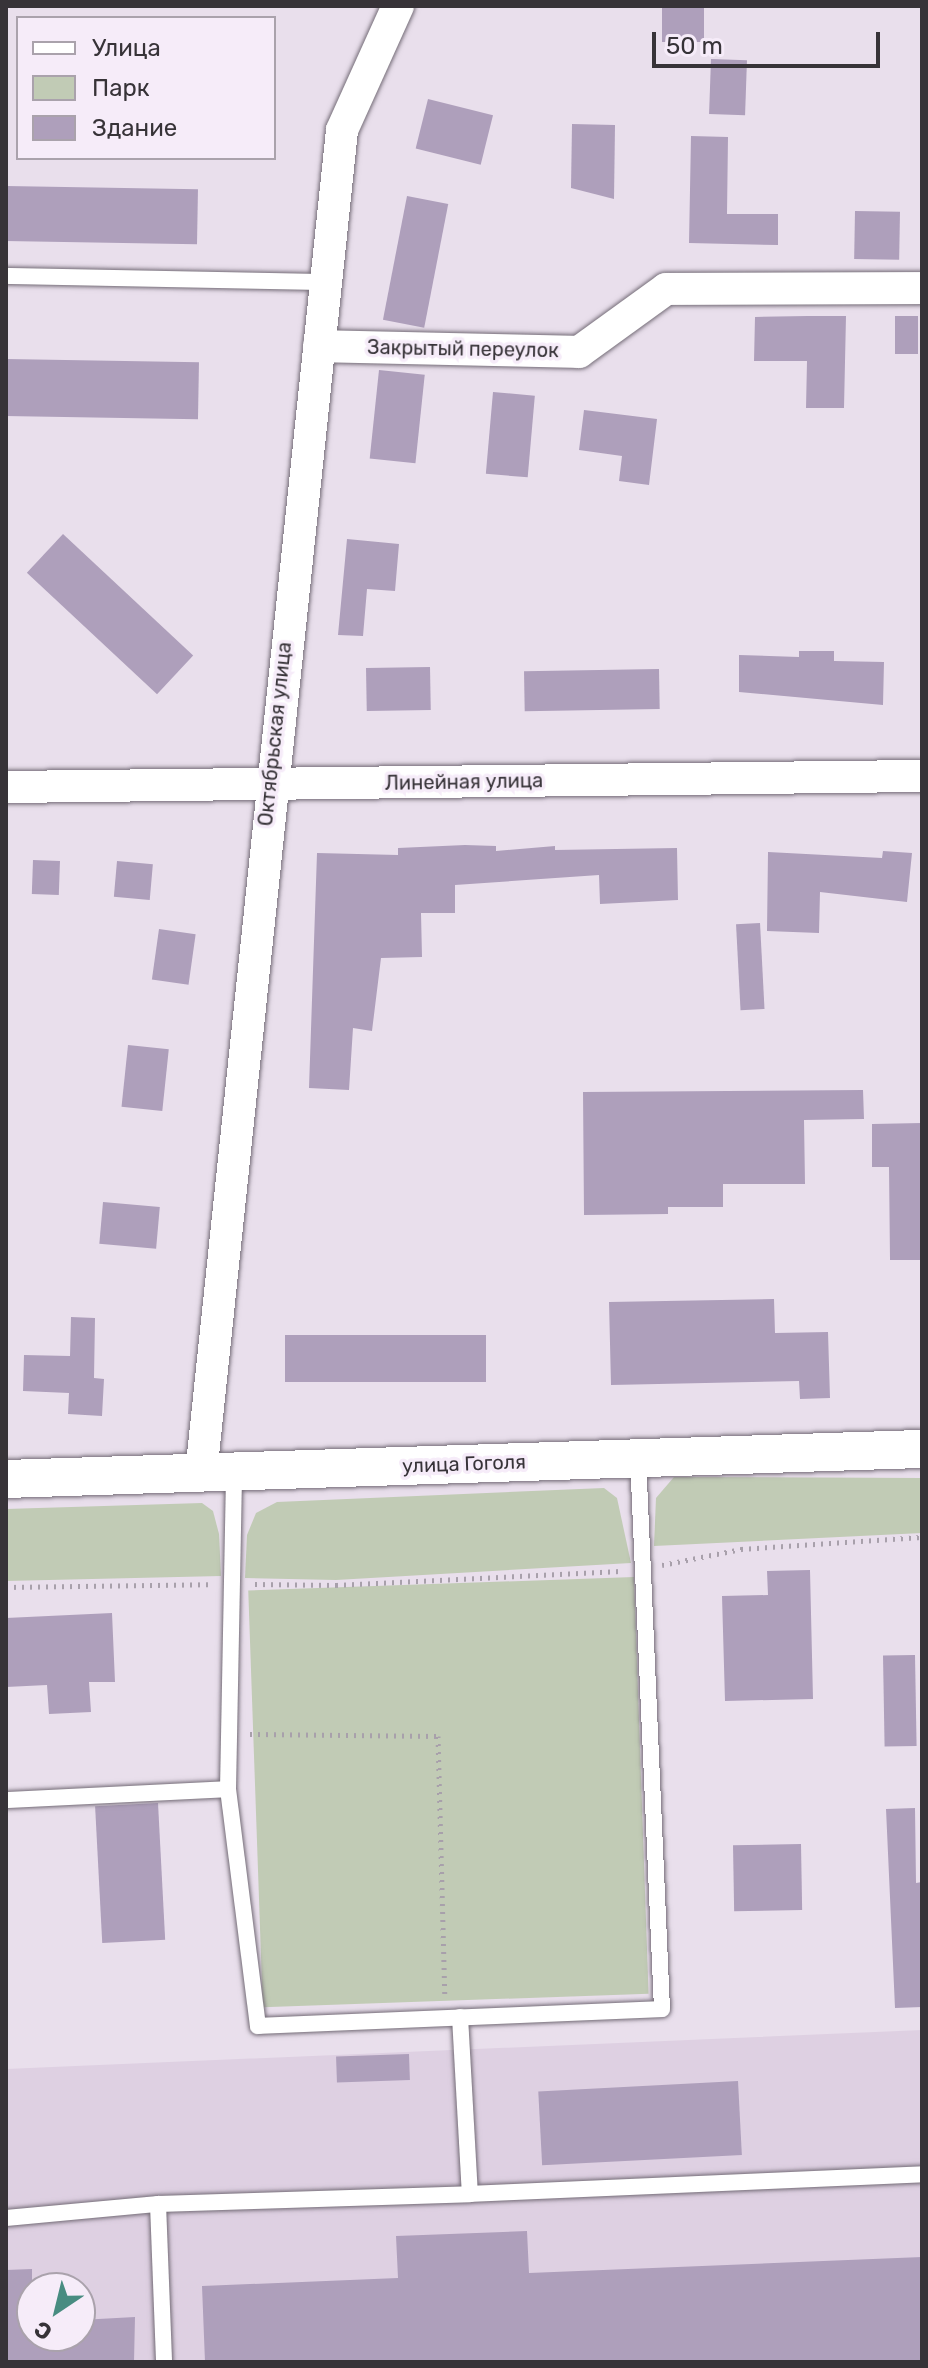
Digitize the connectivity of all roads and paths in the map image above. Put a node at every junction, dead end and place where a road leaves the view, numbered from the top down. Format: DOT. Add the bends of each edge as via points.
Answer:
graph roads {
  1 [pos="398,6"];
  2 [pos="6,276"];
  3 [pos="326,282"];
  4 [pos="922,288"];
  5 [pos="319,346"];
  6 [pos="922,776"];
  7 [pos="269,784"];
  8 [pos="6,787"];
  9 [pos="922,1449"];
  10 [pos="638,1458"];
  11 [pos="217,1473"];
  12 [pos="6,1479"];
  13 [pos="922,1537"];
  14 [pos="643,1569"];
  15 [pos="232,1583"];
  16 [pos="6,1587"];
  17 [pos="229,1734"];
  18 [pos="228,1789"];
  19 [pos="6,1800"];
  20 [pos="453,2018"];
  21 [pos="922,2174"];
  22 [pos="470,2194"];
  23 [pos="158,2204"];
  24 [pos="6,2218"];
  25 [pos="164,2362"];
  1 -- 3 [label="street, Октябрьская улица" via="342,130"];
  2 -- 3 [label="lane"];
  3 -- 5 [label="street, Октябрьская улица"];
  4 -- 5 [label="street, Закрытый переулок" via="666,289 579,352"];
  5 -- 7 [label="street, Октябрьская улица"];
  6 -- 7 [label="street, Линейная улица"];
  7 -- 8 [label="street, Линейная улица"];
  7 -- 11 [label="street, Октябрьская улица"];
  9 -- 10 [label="street, улица Гоголя"];
  10 -- 11 [label="street, улица Гоголя"];
  10 -- 14 [label="lane"];
  11 -- 12 [label="street, улица Гоголя"];
  11 -- 15 [label="lane"];
  13 -- 14 [label="path" via="741,1549"];
  14 -- 15 [label="path" via="336,1585"];
  14 -- 20 [label="lane" via="662,2009"];
  15 -- 16 [label="path"];
  15 -- 17 [label="lane"];
  17 -- 18 [label="lane"];
  17 -- 20 [label="path" via="438,1736"];
  18 -- 19 [label="lane"];
  18 -- 20 [label="lane" via="258,2026"];
  20 -- 22 [label="lane"];
  21 -- 22 [label="lane"];
  22 -- 23 [label="lane"];
  23 -- 24 [label="lane"];
  23 -- 25 [label="lane"];
}
